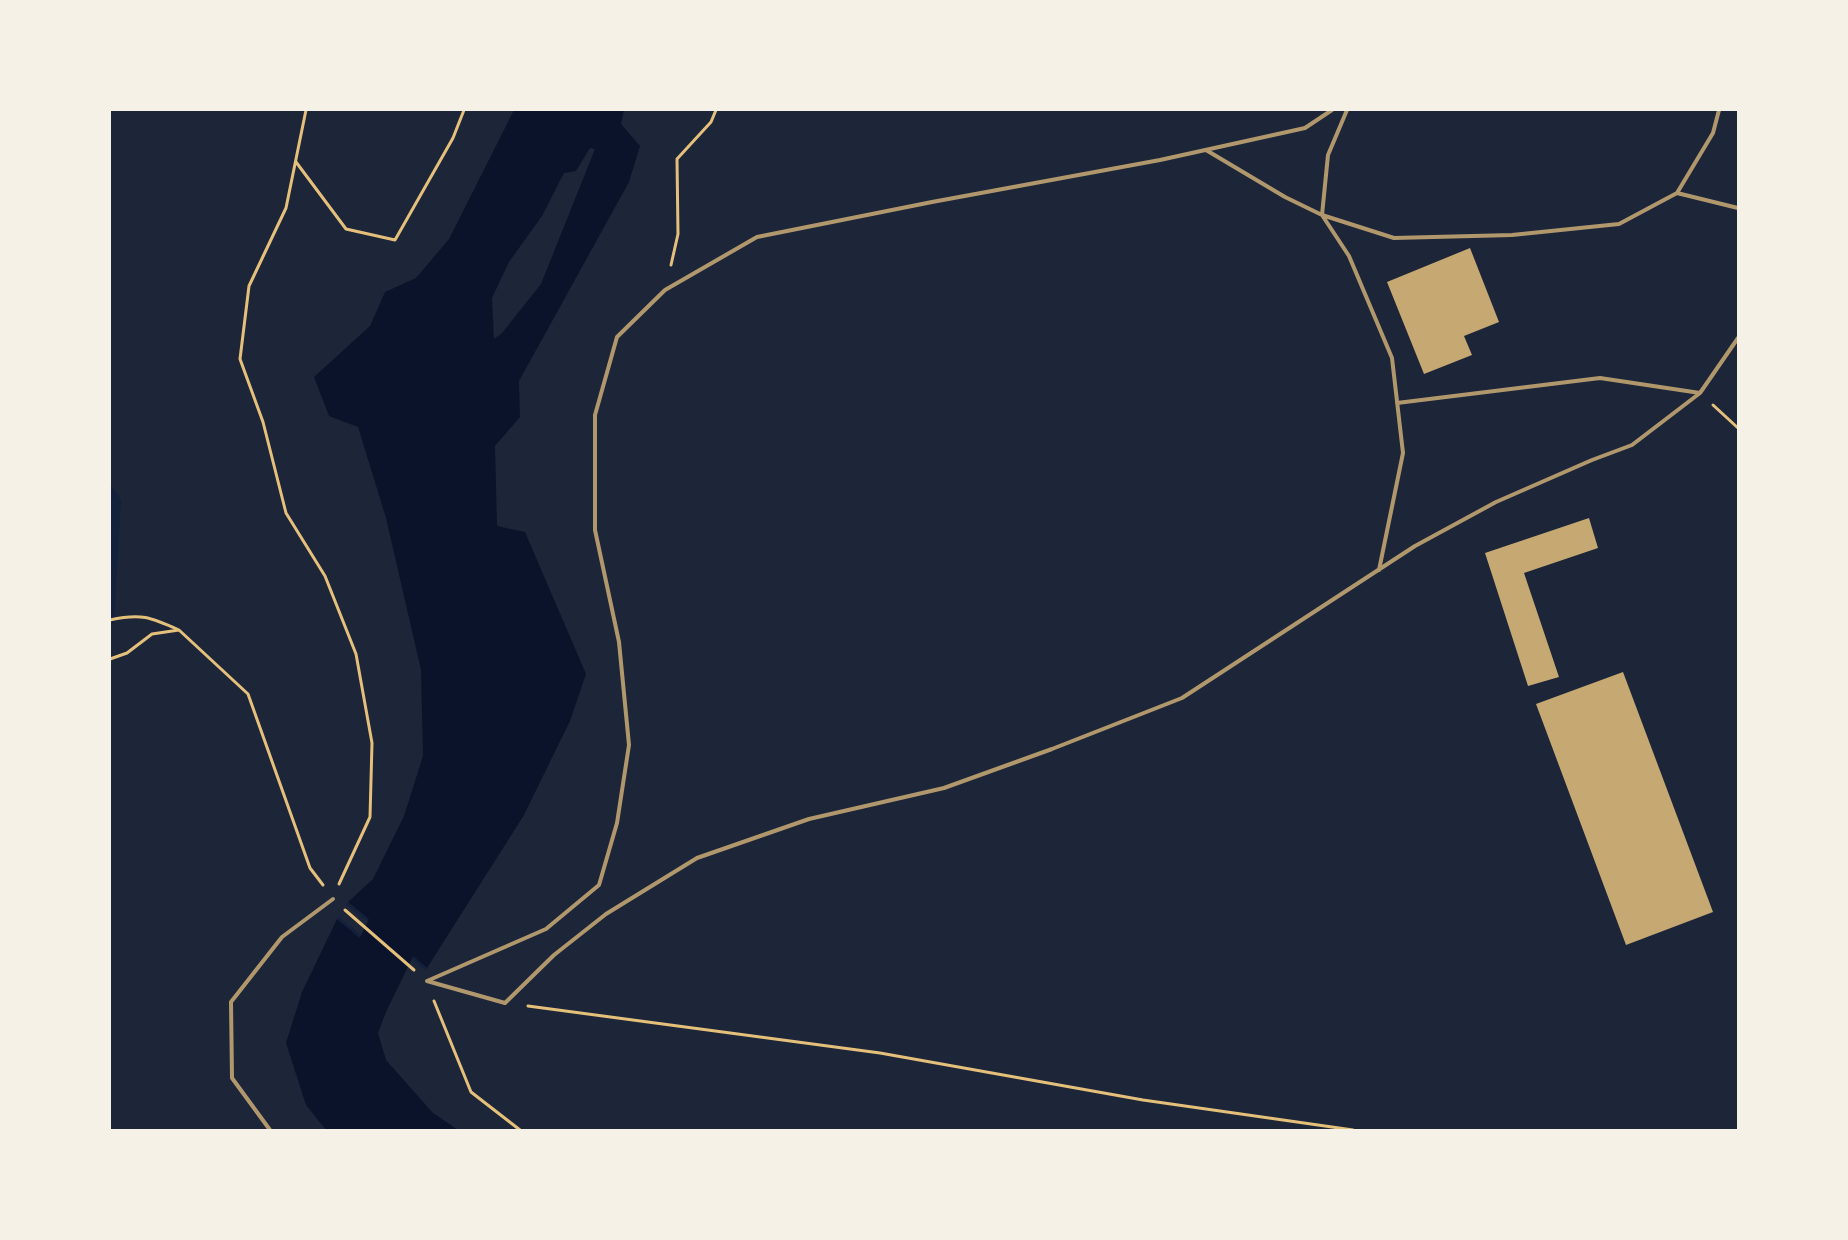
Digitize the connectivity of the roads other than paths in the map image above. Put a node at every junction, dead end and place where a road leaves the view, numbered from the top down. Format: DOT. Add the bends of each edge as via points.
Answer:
graph roads {
  1 [pos="1332,110"];
  2 [pos="1347,110"];
  3 [pos="1720,110"];
  4 [pos="1206,150"];
  5 [pos="1677,193"];
  6 [pos="1738,208"];
  7 [pos="1322,215"];
  8 [pos="1738,338"];
  9 [pos="1700,393"];
  10 [pos="1397,403"];
  11 [pos="1378,570"];
  12 [pos="333,899"];
  13 [pos="270,1130"];
  1 -- 4 [label="lane" via="1306,128"];
  2 -- 7 [label="lane" via="1328,155"];
  3 -- 5 [label="lane" via="1714,132"];
  4 -- 7 [label="lane"];
  4 -- 11 [label="lane" via="758,237 665,290 617,337 595,415 595,530 619,642 629,745 616,823 599,885 546,929 427,981 505,1003 554,955 606,914 697,858 809,819 944,788 1182,698"];
  5 -- 6 [label="lane"];
  5 -- 7 [label="lane" via="1619,224 1512,235 1394,238"];
  7 -- 10 [label="lane" via="1349,256 1392,358"];
  8 -- 9 [label="lane"];
  9 -- 10 [label="lane" via="1600,378"];
  9 -- 11 [label="lane" via="1632,445 1496,502"];
  10 -- 11 [label="lane" via="1403,453"];
  12 -- 13 [label="lane" via="282,937 231,1002 232,1078"];
}
